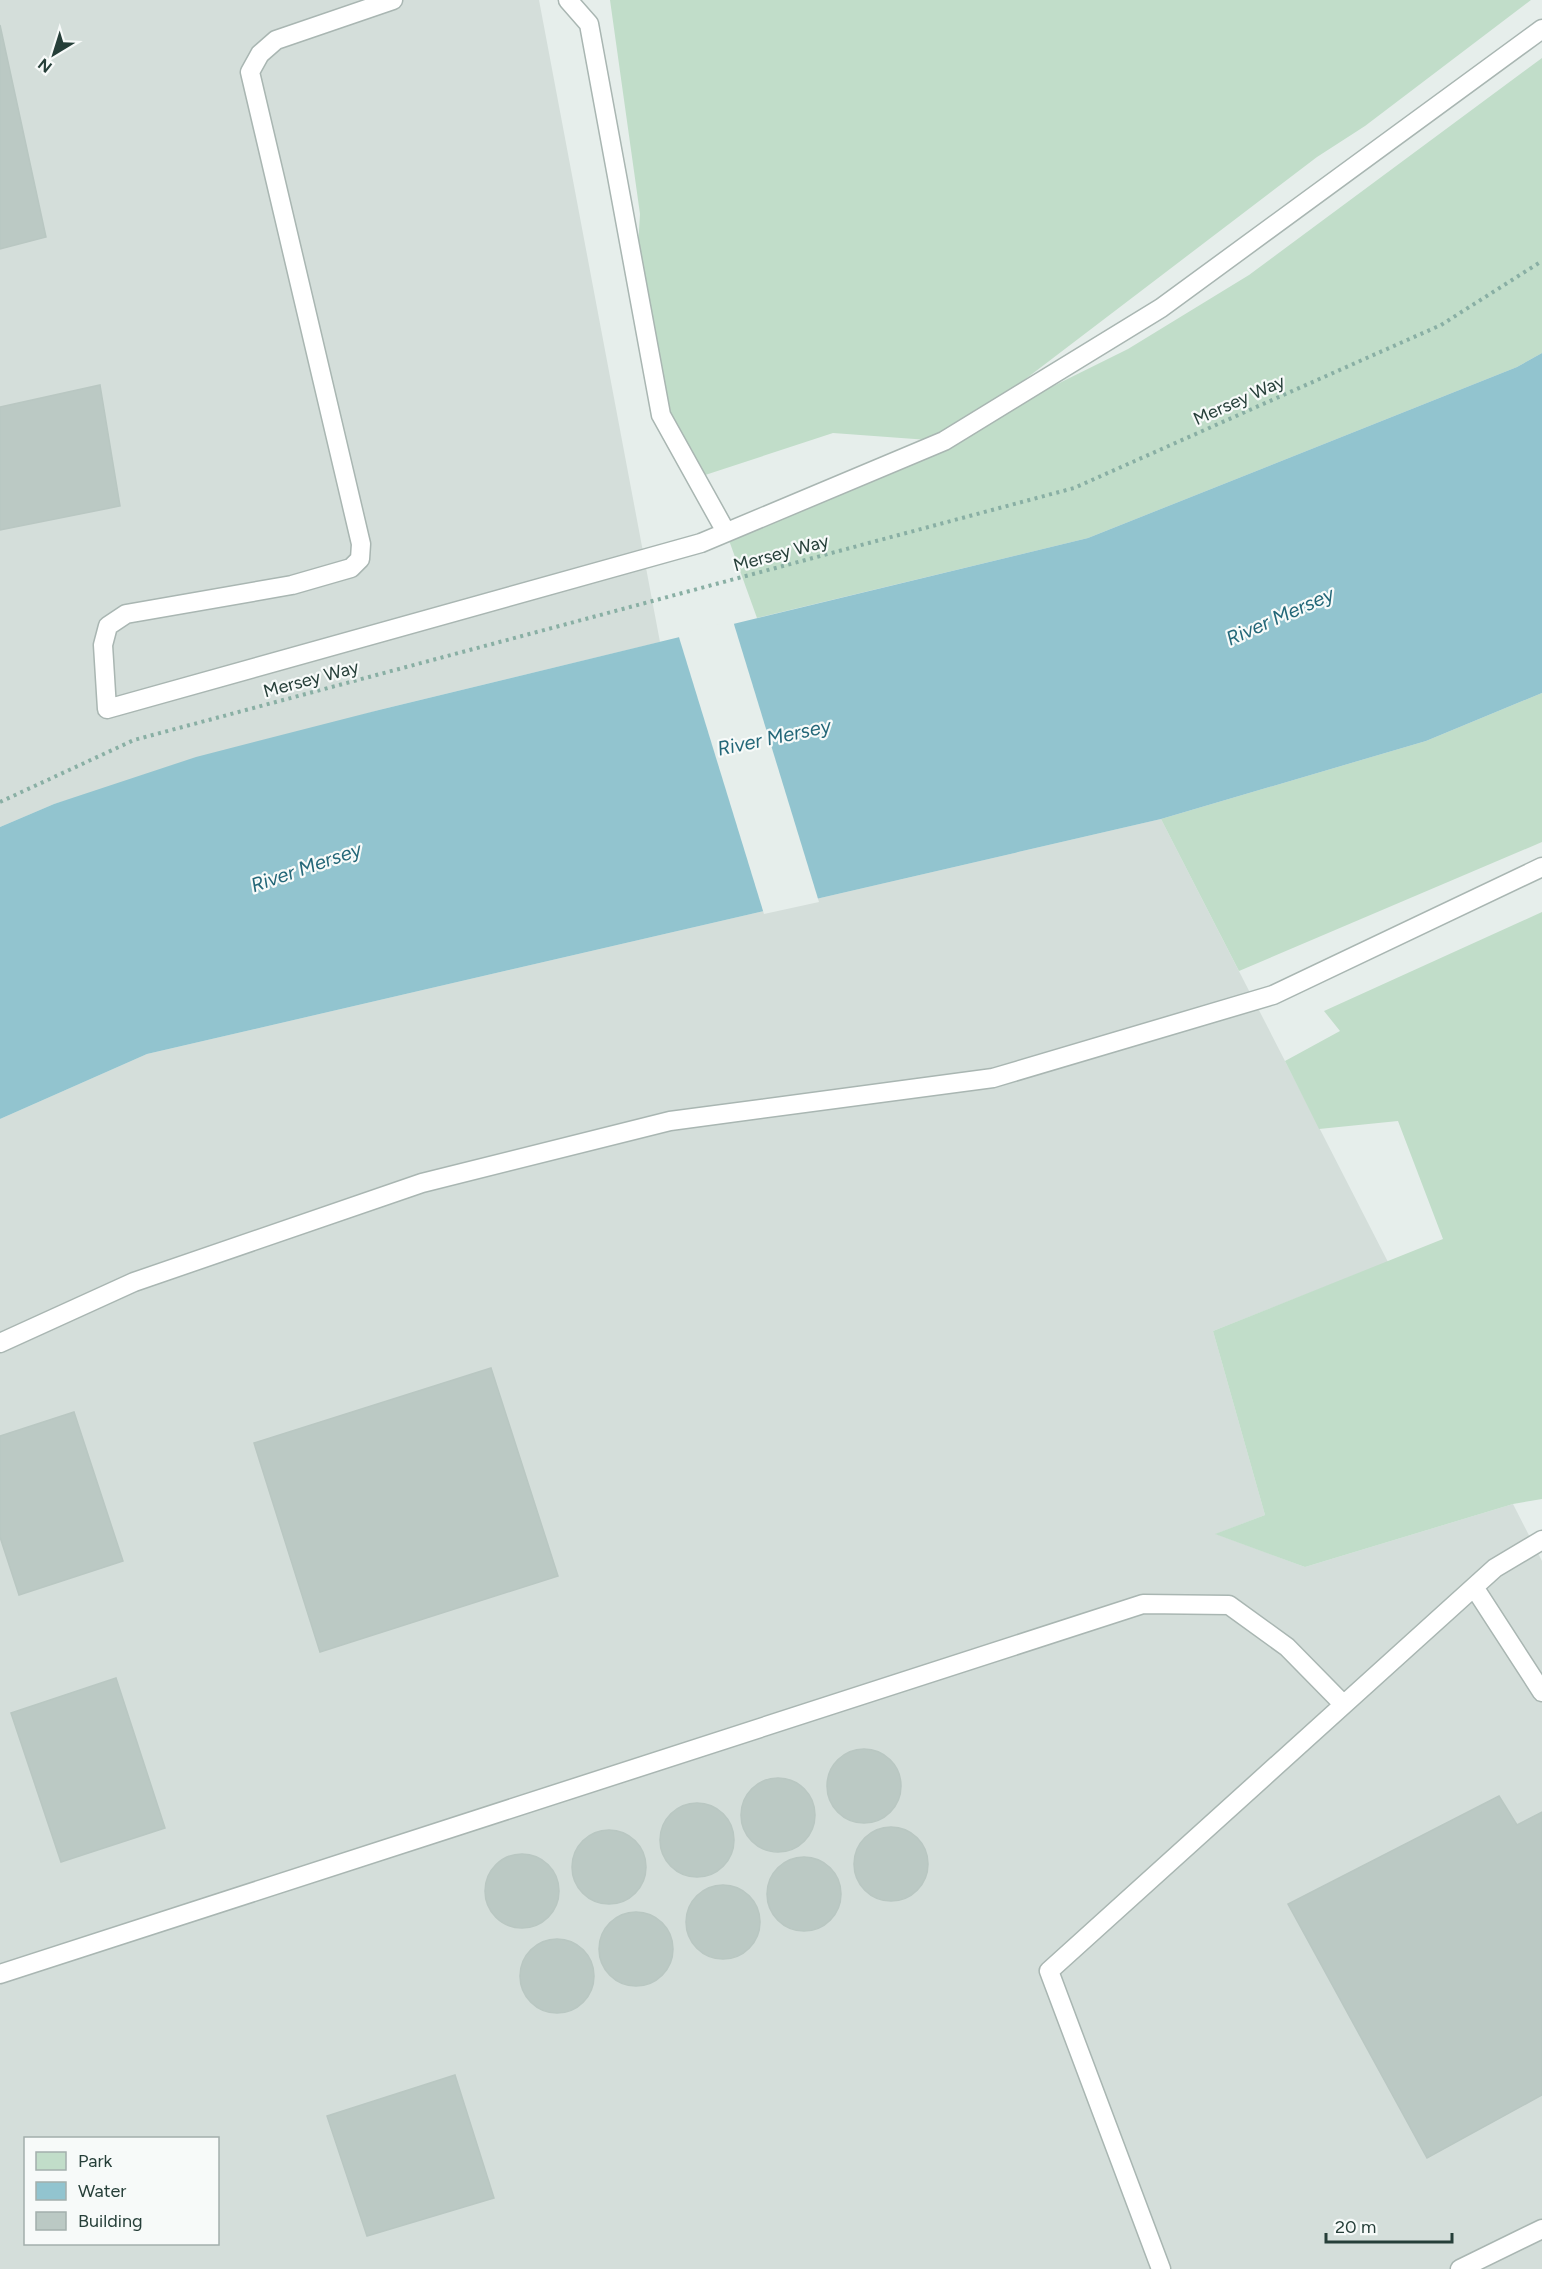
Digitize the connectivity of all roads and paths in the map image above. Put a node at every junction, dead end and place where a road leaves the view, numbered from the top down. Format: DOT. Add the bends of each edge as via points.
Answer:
graph roads {
  1 [pos="393,0"];
  2 [pos="568,0"];
  3 [pos="1542,29"];
  4 [pos="1542,261"];
  5 [pos="726,532"];
  6 [pos="0,802"];
  7 [pos="1542,867"];
  8 [pos="0,1343"];
  9 [pos="1542,1540"];
  10 [pos="1474,1587"];
  11 [pos="1542,1692"];
  12 [pos="1343,1704"];
  13 [pos="0,1974"];
  14 [pos="1542,2229"];
  15 [pos="1161,2269"];
  16 [pos="1460,2269"];
  1 -- 5 [label="lane" via="276,40 260,54 250,72 361,544 360,558 351,568 292,585 126,614 108,626 103,645 107,710 701,543"];
  2 -- 5 [label="lane" via="589,24 661,415"];
  3 -- 5 [label="lane" via="1161,308 944,441"];
  4 -- 6 [label="path, Mersey Way" via="1441,325 1074,488 134,740"];
  7 -- 8 [label="lane" via="1273,995 993,1078 670,1121 422,1183 134,1282"];
  9 -- 10 [label="lane" via="1495,1568"];
  10 -- 11 [label="lane"];
  10 -- 12 [label="lane"];
  12 -- 13 [label="lane" via="1287,1647 1229,1605 1143,1604"];
  12 -- 15 [label="lane" via="1049,1971"];
  14 -- 16 [label="lane"];
}
